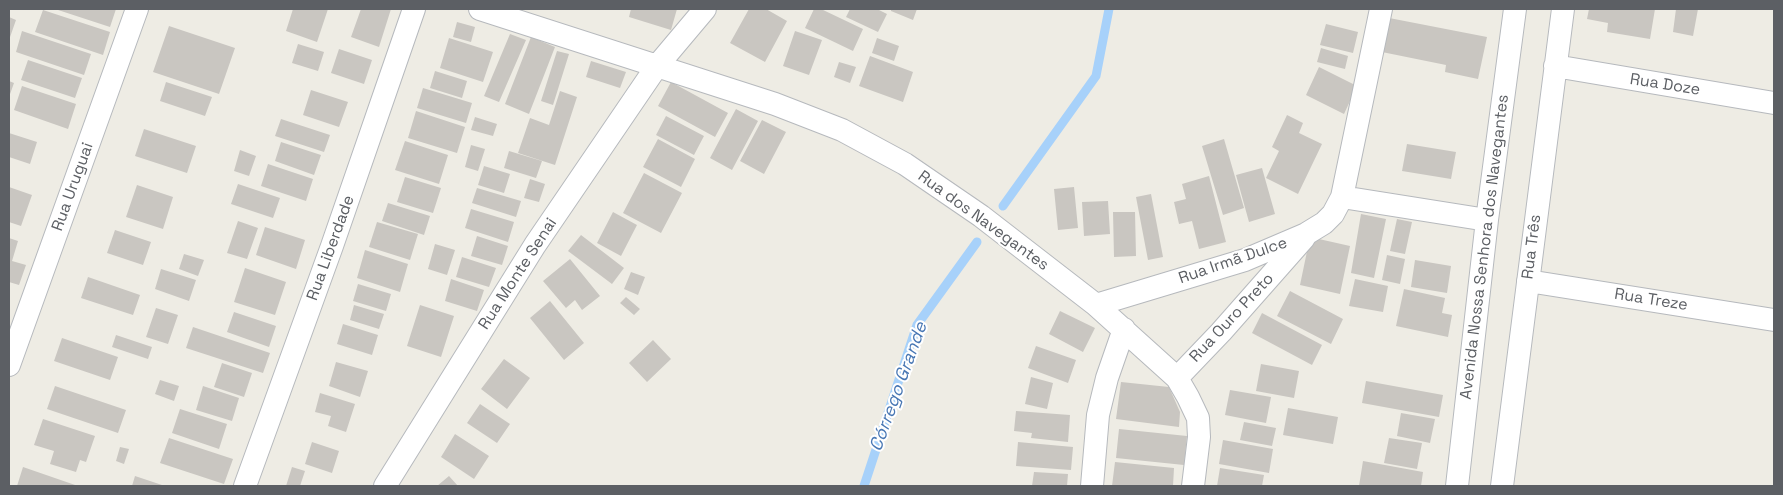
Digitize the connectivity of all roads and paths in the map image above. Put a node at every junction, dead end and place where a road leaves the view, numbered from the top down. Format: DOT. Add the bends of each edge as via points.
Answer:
graph roads {
  1 [pos="137,9"];
  2 [pos="414,9"];
  3 [pos="480,9"];
  4 [pos="705,9"];
  5 [pos="1381,9"];
  6 [pos="1514,9"];
  7 [pos="1563,9"];
  8 [pos="657,66"];
  9 [pos="1555,66"];
  10 [pos="1774,103"];
  11 [pos="1342,197"];
  12 [pos="1487,220"];
  13 [pos="1306,234"];
  14 [pos="1528,281"];
  15 [pos="1096,305"];
  16 [pos="1774,320"];
  17 [pos="1124,330"];
  18 [pos="9,365"];
  19 [pos="1177,378"];
  20 [pos="245,486"];
  21 [pos="385,486"];
  22 [pos="1092,486"];
  23 [pos="1193,486"];
  24 [pos="1457,486"];
  25 [pos="1502,486"];
  26 [pos="1506,486"];
  1 -- 18 [label="street, Rua Uruguai"];
  2 -- 20 [label="street, Rua Liberdade"];
  3 -- 8 [label="street, Rua dos Navegantes"];
  4 -- 8 [label="street, Rua Monte Senai"];
  5 -- 11 [label="street, Rua Irmã Dulce"];
  6 -- 12 [label="street, Avenida Nossa Senhora dos Navegantes"];
  7 -- 9 [label="street, Rua Três"];
  8 -- 15 [label="street, Rua dos Navegantes" via="775,104 842,130 905,164 973,211"];
  8 -- 21 [label="street, Rua Monte Senai" via="535,245"];
  9 -- 10 [label="street, Rua Doze"];
  9 -- 14 [label="street, Rua Três"];
  11 -- 12 [label="street"];
  11 -- 13 [label="street, Rua Irmã Dulce" via="1333,214"];
  12 -- 24 [label="street, Avenida Nossa Senhora dos Navegantes"];
  13 -- 15 [label="street, Rua Irmã Dulce" via="1245,260"];
  13 -- 19 [label="street, Rua Ouro Preto" via="1264,285"];
  14 -- 16 [label="street, Rua Treze"];
  14 -- 25 [label="street, Rua Três"];
  15 -- 17 [label="street, Rua dos Navegantes"];
  17 -- 19 [label="street, Rua dos Navegantes"];
  17 -- 22 [label="street" via="1098,415"];
  19 -- 23 [label="street, Rua dos Navegantes" via="1198,418"];
  25 -- 26 [label="street"];
}
